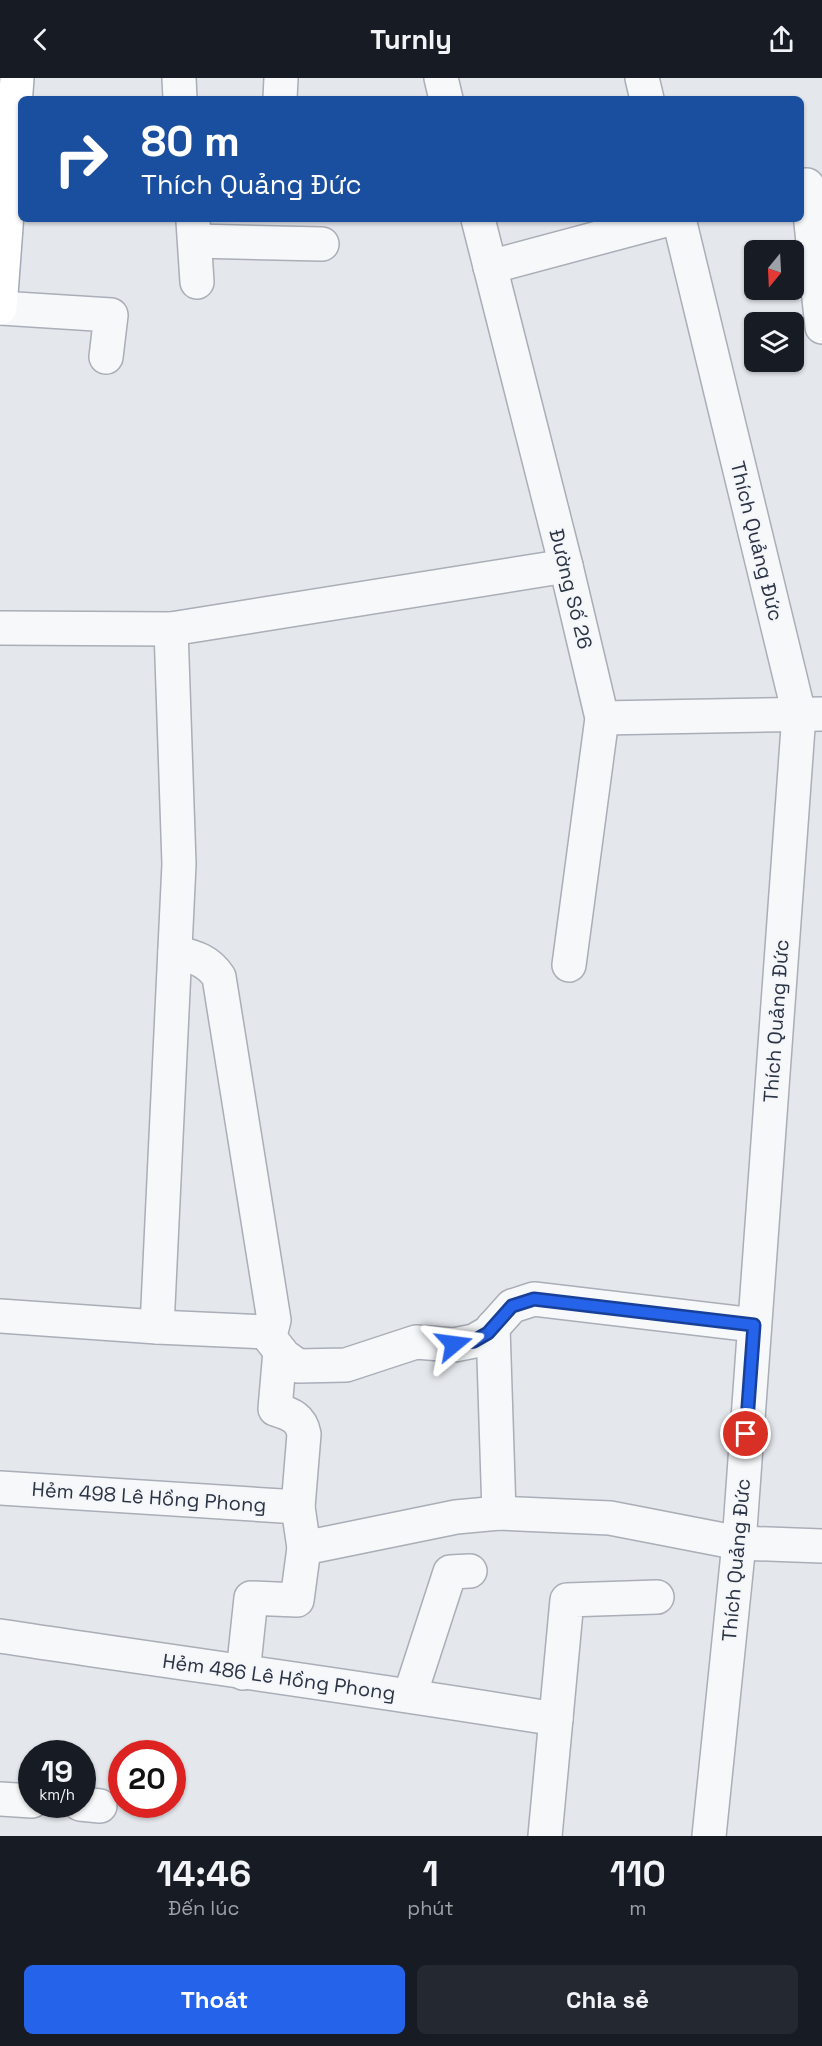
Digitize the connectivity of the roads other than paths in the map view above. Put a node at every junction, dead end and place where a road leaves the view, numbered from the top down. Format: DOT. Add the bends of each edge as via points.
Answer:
graph roads {
  1 [pos="17,78"];
  2 [pos="179,78"];
  3 [pos="281,78"];
  4 [pos="441,78"];
  5 [pos="642,78"];
  6 [pos="180,96"];
  7 [pos="280,96"];
  8 [pos="445,96"];
  9 [pos="646,96"];
  10 [pos="16,152"];
  11 [pos="810,185"];
  12 [pos="479,222"];
  13 [pos="658,222"];
  14 [pos="680,222"];
  15 [pos="195,230"];
  16 [pos="322,244"];
  17 [pos="490,267"];
  18 [pos="196,282"];
  19 [pos="0,308"];
  20 [pos="822,327"];
  21 [pos="106,357"];
  22 [pos="566,566"];
  23 [pos="0,628"];
  24 [pos="171,629"];
  25 [pos="810,714"];
  26 [pos="602,718"];
  27 [pos="175,952"];
  28 [pos="569,965"];
  29 [pos="0,1316"];
  30 [pos="754,1325"];
  31 [pos="493,1327"];
  32 [pos="157,1328"];
  33 [pos="273,1341"];
  34 [pos="0,1488"];
  35 [pos="298,1507"];
  36 [pos="499,1513"];
  37 [pos="739,1543"];
  38 [pos="822,1545"];
  39 [pos="304,1548"];
  40 [pos="470,1571"];
  41 [pos="657,1597"];
  42 [pos="0,1636"];
  43 [pos="243,1673"];
  44 [pos="410,1695"];
  45 [pos="556,1719"];
  46 [pos="0,1799"];
  47 [pos="18,1800"];
  48 [pos="545,1836"];
  49 [pos="710,1836"];
  1 -- 10 [label="main road"];
  2 -- 6 [label="street"];
  3 -- 7 [label="street"];
  4 -- 8 [label="street"];
  5 -- 9 [label="street"];
  10 -- 19 [label="main road"];
  11 -- 20 [label="street"];
  12 -- 17 [label="street, Đường Số 26"];
  13 -- 17 [label="street"];
  14 -- 25 [label="street, Thích Quảng Đức"];
  15 -- 16 [label="street"];
  15 -- 18 [label="street"];
  17 -- 22 [label="street, Đường Số 26"];
  19 -- 21 [label="street" via="111,315"];
  22 -- 24 [label="street"];
  22 -- 26 [label="street, Đường Số 26"];
  23 -- 24 [label="street"];
  24 -- 27 [label="street" via="179,864"];
  25 -- 26 [label="street"];
  25 -- 30 [label="street, Thích Quảng Đức"];
  26 -- 28 [label="street, Đường Số 26"];
  27 -- 32 [label="street"];
  27 -- 33 [label="street" via="204,960 219,977 274,1320"];
  29 -- 32 [label="street"];
  30 -- 31 [label="street" via="534,1299 512,1306"];
  30 -- 37 [label="street, Thích Quảng Đức"];
  31 -- 33 [label="street" via="474,1341 416,1341 346,1365 298,1366"];
  31 -- 36 [label="street"];
  32 -- 33 [label="street"];
  33 -- 35 [label="street" via="275,1409 293,1416 302,1424 304,1434"];
  34 -- 35 [label="street, Hẻm 498 Lê Hồng Phong"];
  35 -- 39 [label="street"];
  36 -- 37 [label="street" via="610,1518"];
  36 -- 39 [label="street" via="456,1517"];
  37 -- 38 [label="street"];
  37 -- 49 [label="street, Thích Quảng Đức"];
  39 -- 43 [label="street" via="297,1600 251,1598"];
  40 -- 44 [label="street, Hẻm 486 Lê Hồng Phong" via="450,1572"];
  41 -- 45 [label="street" via="567,1600"];
  42 -- 43 [label="street, Hẻm 486 Lê Hồng Phong"];
  43 -- 44 [label="street, Hẻm 486 Lê Hồng Phong"];
  44 -- 45 [label="street"];
  45 -- 48 [label="street"];
  46 -- 47 [label="street"];
}
